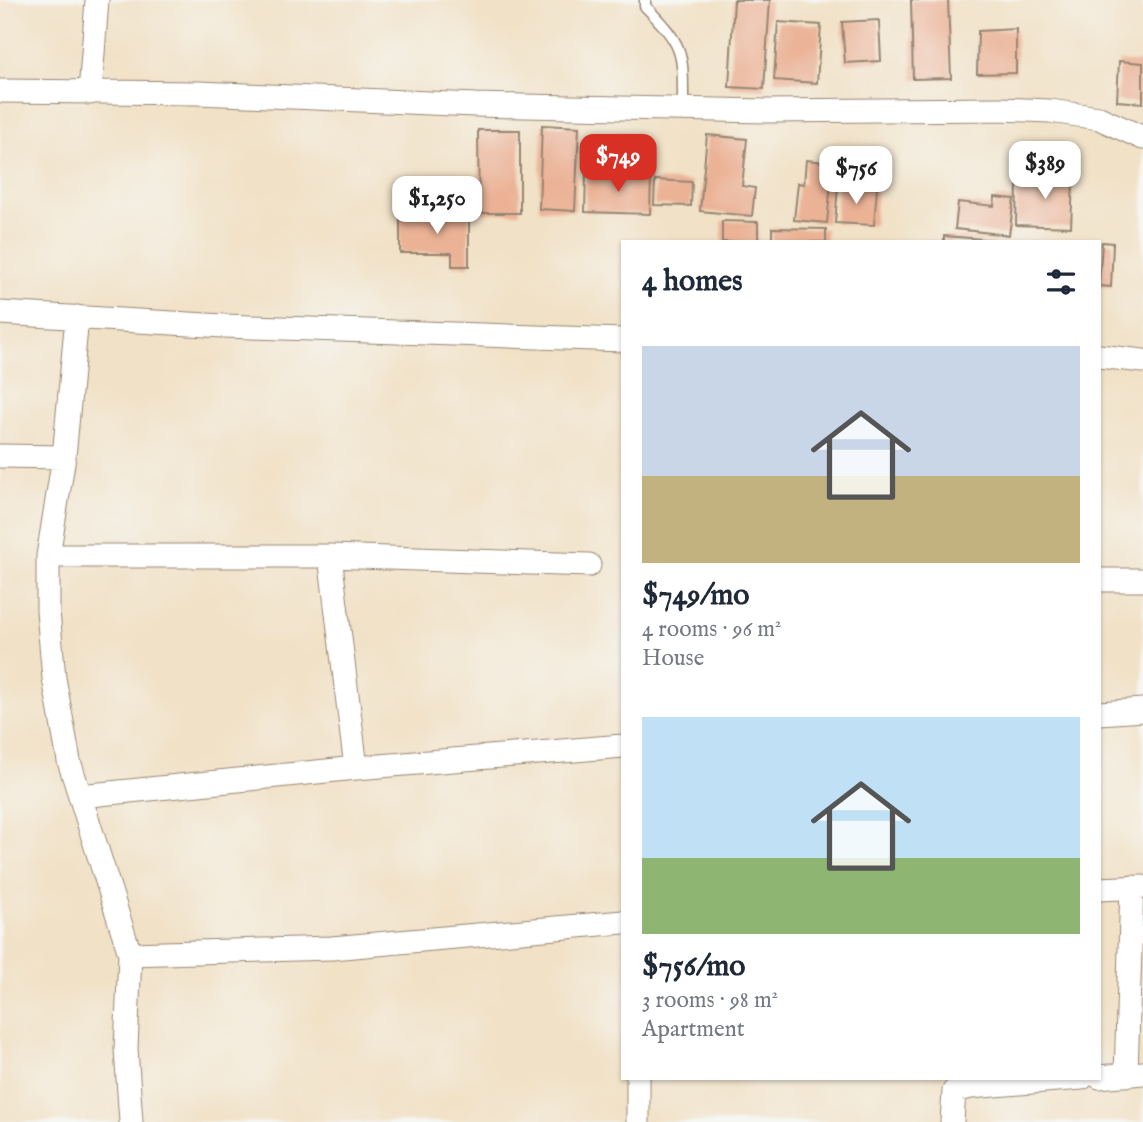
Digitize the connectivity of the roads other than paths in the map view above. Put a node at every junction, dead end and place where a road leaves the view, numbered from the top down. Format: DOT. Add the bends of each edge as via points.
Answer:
graph roads {
  1 [pos="97,0"];
  2 [pos="645,0"];
  3 [pos="0,91"];
  4 [pos="90,93"];
  5 [pos="683,108"];
  6 [pos="1143,138"];
  7 [pos="0,313"];
  8 [pos="77,317"];
  9 [pos="621,340"];
  10 [pos="1101,356"];
  11 [pos="1143,361"];
  12 [pos="0,456"];
  13 [pos="64,457"];
  14 [pos="330,555"];
  15 [pos="48,556"];
  16 [pos="589,565"];
  17 [pos="1101,580"];
  18 [pos="1143,580"];
  19 [pos="1143,710"];
  20 [pos="1101,713"];
  21 [pos="621,746"];
  22 [pos="356,768"];
  23 [pos="80,796"];
  24 [pos="1137,887"];
  25 [pos="1101,889"];
  26 [pos="621,922"];
  27 [pos="130,954"];
  28 [pos="1134,1074"];
  29 [pos="1101,1077"];
  30 [pos="638,1080"];
  31 [pos="1057,1080"];
  32 [pos="131,1122"];
  33 [pos="638,1122"];
  34 [pos="952,1122"];
  1 -- 4 [label="street"];
  2 -- 5 [label="lane" via="681,53"];
  3 -- 4 [label="street"];
  4 -- 5 [label="street"];
  5 -- 6 [label="street" via="1050,111 1099,118"];
  7 -- 8 [label="street"];
  8 -- 9 [label="street"];
  8 -- 13 [label="street"];
  10 -- 11 [label="street"];
  12 -- 13 [label="street"];
  13 -- 15 [label="street"];
  14 -- 15 [label="street"];
  14 -- 16 [label="street"];
  14 -- 22 [label="street"];
  15 -- 23 [label="street" via="54,678"];
  17 -- 18 [label="street"];
  19 -- 20 [label="street"];
  21 -- 22 [label="street"];
  22 -- 23 [label="street"];
  23 -- 27 [label="street"];
  24 -- 25 [label="street"];
  24 -- 28 [label="street"];
  26 -- 27 [label="street" via="332,948"];
  27 -- 32 [label="street" via="126,1049"];
  28 -- 29 [label="street"];
  30 -- 33 [label="street"];
  31 -- 34 [label="street" via="954,1091"];
}
